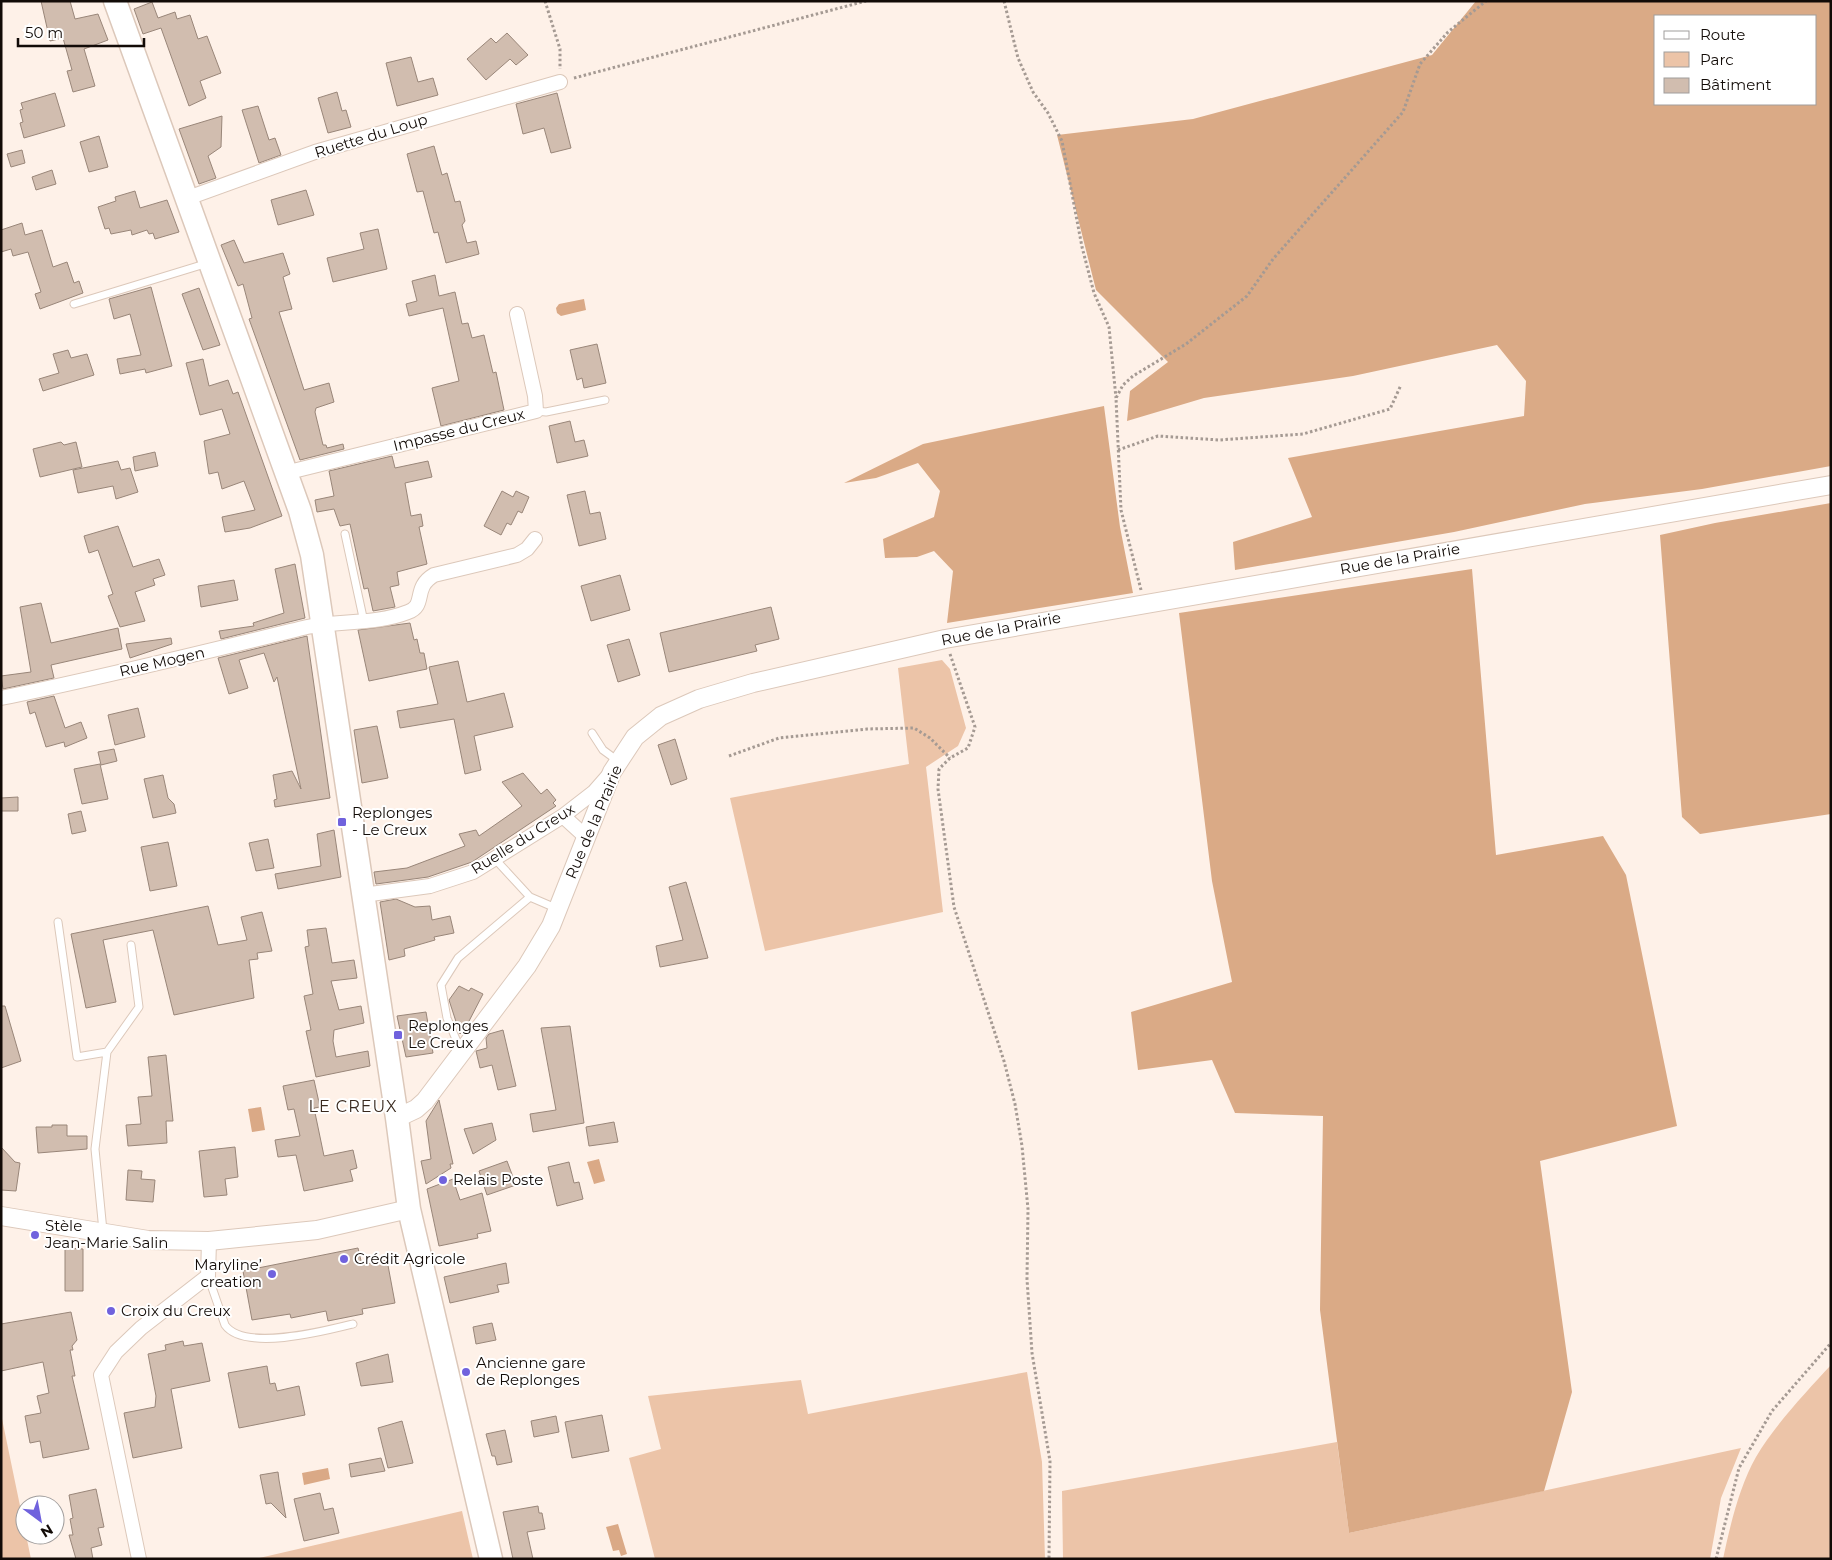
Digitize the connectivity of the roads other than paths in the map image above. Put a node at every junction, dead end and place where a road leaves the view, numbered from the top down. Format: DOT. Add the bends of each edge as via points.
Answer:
graph roads {
  1 [pos="115,1"];
  2 [pos="560,82"];
  3 [pos="185,199"];
  4 [pos="208,263"];
  5 [pos="74,304"];
  6 [pos="516,314"];
  7 [pos="605,400"];
  8 [pos="536,411"];
  9 [pos="285,473"];
  10 [pos="1831,485"];
  11 [pos="345,534"];
  12 [pos="535,539"];
  13 [pos="364,622"];
  14 [pos="322,624"];
  15 [pos="1,698"];
  16 [pos="592,733"];
  17 [pos="616,767"];
  18 [pos="563,816"];
  19 [pos="586,837"];
  20 [pos="495,859"];
  21 [pos="363,896"];
  22 [pos="530,897"];
  23 [pos="558,909"];
  24 [pos="58,922"];
  25 [pos="131,946"];
  26 [pos="107,1052"];
  27 [pos="462,1052"];
  28 [pos="396,1118"];
  29 [pos="409,1209"];
  30 [pos="1,1216"];
  31 [pos="103,1233"];
  32 [pos="209,1241"];
  33 [pos="208,1276"];
  34 [pos="353,1324"];
  35 [pos="138,1559"];
  36 [pos="491,1559"];
  1 -- 3 [label="main road"];
  2 -- 3 [label="street, Ruette du Loup" via="315,152"];
  3 -- 4 [label="main road"];
  4 -- 5 [label="lane"];
  4 -- 9 [label="main road"];
  6 -- 8 [label="street, Impasse du Creux" via="536,396"];
  7 -- 8 [label="lane" via="546,412"];
  8 -- 9 [label="street, Impasse du Creux"];
  9 -- 14 [label="main road" via="312,555"];
  10 -- 17 [label="street, Rue de la Prairie" via="945,639 753,683 699,699 661,716 646,726 626,749"];
  11 -- 13 [label="lane"];
  12 -- 13 [label="street, Rue Mogen" via="527,549 517,554 434,575 425,580 416,608"];
  13 -- 14 [label="street, Rue Mogen"];
  14 -- 15 [label="street, Rue Mogen"];
  14 -- 21 [label="main road"];
  16 -- 17 [label="lane"];
  17 -- 18 [label="street, Ruelle du Creux" via="594,792"];
  17 -- 19 [label="street, Rue de la Prairie"];
  18 -- 19 [label="street"];
  18 -- 20 [label="street, Ruelle du Creux"];
  19 -- 23 [label="street, Rue de la Prairie"];
  20 -- 21 [label="street, Ruelle du Creux" via="473,872 439,883"];
  20 -- 22 [label="lane"];
  21 -- 28 [label="main road"];
  22 -- 23 [label="lane"];
  22 -- 27 [label="lane" via="458,958 441,985 447,1018"];
  23 -- 27 [label="street, Rue de la Prairie" via="552,926 527,966"];
  24 -- 26 [label="lane" via="77,1056"];
  25 -- 26 [label="lane" via="139,1007"];
  26 -- 31 [label="lane" via="95,1149"];
  27 -- 28 [label="street, Rue de la Prairie" via="425,1101"];
  28 -- 29 [label="main road"];
  29 -- 32 [label="street" via="317,1230"];
  29 -- 36 [label="main road"];
  30 -- 31 [label="street"];
  31 -- 32 [label="street" via="148,1240"];
  32 -- 33 [label="street"];
  33 -- 34 [label="lane" via="224,1325 229,1331 244,1336 285,1337"];
  33 -- 35 [label="street" via="141,1328 116,1352 101,1375"];
}
